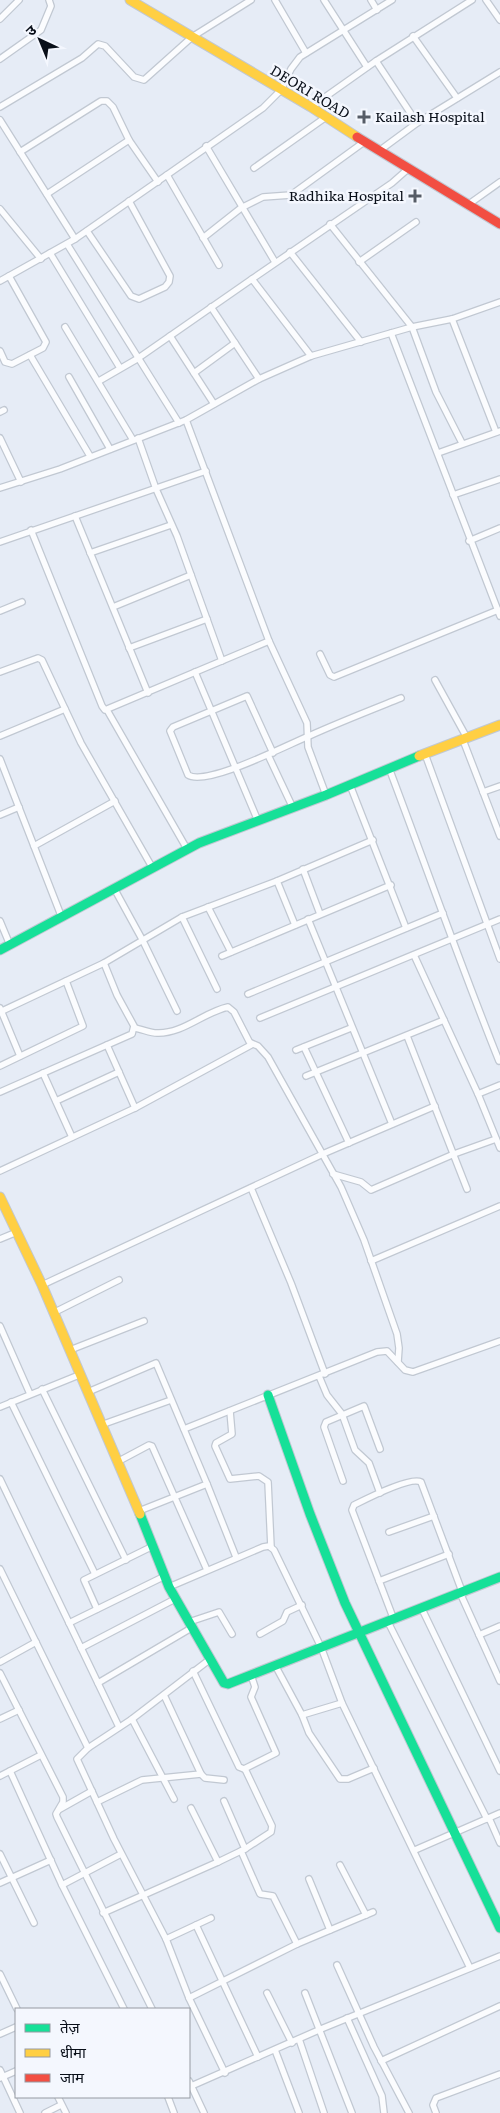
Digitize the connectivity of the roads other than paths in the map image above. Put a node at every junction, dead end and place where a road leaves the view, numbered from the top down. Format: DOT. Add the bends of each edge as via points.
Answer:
graph roads {
  1 [pos="19,0"];
  2 [pos="49,0"];
  3 [pos="130,0"];
  4 [pos="251,0"];
  5 [pos="275,0"];
  6 [pos="324,0"];
  7 [pos="371,0"];
  8 [pos="392,0"];
  9 [pos="472,0"];
  10 [pos="486,0"];
  11 [pos="377,10"];
  12 [pos="0,19"];
  13 [pos="500,20"];
  14 [pos="343,30"];
  15 [pos="414,36"];
  16 [pos="192,37"];
  17 [pos="306,53"];
  18 [pos="0,59"];
  19 [pos="376,61"];
  20 [pos="367,67"];
  21 [pos="500,72"];
  22 [pos="281,90"];
  23 [pos="457,98"];
  24 [pos="0,107"];
  25 [pos="311,107"];
  26 [pos="326,117"];
  27 [pos="0,120"];
  28 [pos="417,123"];
  29 [pos="129,140"];
  30 [pos="364,142"];
  31 [pos="206,146"];
  32 [pos="379,151"];
  33 [pos="20,152"];
  34 [pos="254,168"];
  35 [pos="409,168"];
  36 [pos="167,175"];
  37 [pos="158,182"];
  38 [pos="500,182"];
  39 [pos="47,194"];
  40 [pos="129,201"];
  41 [pos="469,204"];
  42 [pos="0,208"];
  43 [pos="241,208"];
  44 [pos="416,222"];
  45 [pos="330,224"];
  46 [pos="500,224"];
  47 [pos="88,230"];
  48 [pos="203,238"];
  49 [pos="75,239"];
  50 [pos="67,244"];
  51 [pos="290,252"];
  52 [pos="50,253"];
  53 [pos="41,259"];
  54 [pos="274,262"];
  55 [pos="359,262"];
  56 [pos="219,265"];
  57 [pos="10,276"];
  58 [pos="1,279"];
  59 [pos="252,279"];
  60 [pos="500,302"];
  61 [pos="211,307"];
  62 [pos="452,319"];
  63 [pos="65,327"];
  64 [pos="412,328"];
  65 [pos="391,333"];
  66 [pos="170,336"];
  67 [pos="361,342"];
  68 [pos="235,343"];
  69 [pos="0,351"];
  70 [pos="30,355"];
  71 [pos="311,356"];
  72 [pos="137,359"];
  73 [pos="120,368"];
  74 [pos="194,373"];
  75 [pos="69,377"];
  76 [pos="259,379"];
  77 [pos="99,381"];
  78 [pos="214,404"];
  79 [pos="186,420"];
  80 [pos="178,422"];
  81 [pos="498,431"];
  82 [pos="0,438"];
  83 [pos="136,439"];
  84 [pos="462,443"];
  85 [pos="110,449"];
  86 [pos="438,453"];
  87 [pos="90,456"];
  88 [pos="206,471"];
  89 [pos="500,479"];
  90 [pos="21,482"];
  91 [pos="0,488"];
  92 [pos="156,489"];
  93 [pos="453,495"];
  94 [pos="75,516"];
  95 [pos="172,525"];
  96 [pos="500,528"];
  97 [pos="31,530"];
  98 [pos="469,540"];
  99 [pos="0,542"];
  100 [pos="90,553"];
  101 [pos="191,575"];
  102 [pos="22,602"];
  103 [pos="112,607"];
  104 [pos="0,611"];
  105 [pos="499,613"];
  106 [pos="207,619"];
  107 [pos="268,641"];
  108 [pos="129,648"];
  109 [pos="320,654"];
  110 [pos="222,661"];
  111 [pos="0,672"];
  112 [pos="195,672"];
  113 [pos="436,680"];
  114 [pos="148,693"];
  115 [pos="401,698"];
  116 [pos="65,709"];
  117 [pos="107,710"];
  118 [pos="211,710"];
  119 [pos="500,725"];
  120 [pos="0,736"];
  121 [pos="308,736"];
  122 [pos="465,739"];
  123 [pos="271,754"];
  124 [pos="425,754"];
  125 [pos="0,759"];
  126 [pos="234,768"];
  127 [pos="389,768"];
  128 [pos="2,769"];
  129 [pos="350,785"];
  130 [pos="500,786"];
  131 [pos="483,792"];
  132 [pos="326,795"];
  133 [pos="114,801"];
  134 [pos="19,807"];
  135 [pos="293,808"];
  136 [pos="0,815"];
  137 [pos="258,821"];
  138 [pos="500,833"];
  139 [pos="373,840"];
  140 [pos="34,846"];
  141 [pos="187,849"];
  142 [pos="152,867"];
  143 [pos="303,870"];
  144 [pos="278,881"];
  145 [pos="391,885"];
  146 [pos="115,890"];
  147 [pos="208,907"];
  148 [pos="320,914"];
  149 [pos="443,914"];
  150 [pos="182,917"];
  151 [pos="62,918"];
  152 [pos="500,918"];
  153 [pos="308,919"];
  154 [pos="0,921"];
  155 [pos="488,924"];
  156 [pos="295,925"];
  157 [pos="406,928"];
  158 [pos="450,939"];
  159 [pos="143,941"];
  160 [pos="10,945"];
  161 [pos="0,950"];
  162 [pos="230,952"];
  163 [pos="414,955"];
  164 [pos="222,956"];
  165 [pos="500,959"];
  166 [pos="326,962"];
  167 [pos="104,963"];
  168 [pos="66,981"];
  169 [pos="336,988"];
  170 [pos="217,989"];
  171 [pos="248,994"];
  172 [pos="1,1010"];
  173 [pos="177,1011"];
  174 [pos="260,1018"];
  175 [pos="444,1020"];
  176 [pos="134,1028"];
  177 [pos="351,1028"];
  178 [pos="407,1036"];
  179 [pos="251,1043"];
  180 [pos="107,1045"];
  181 [pos="304,1047"];
  182 [pos="296,1050"];
  183 [pos="362,1054"];
  184 [pos="20,1056"];
  185 [pos="498,1061"];
  186 [pos="0,1066"];
  187 [pos="119,1072"];
  188 [pos="316,1072"];
  189 [pos="43,1073"];
  190 [pos="306,1076"];
  191 [pos="500,1085"];
  192 [pos="0,1092"];
  193 [pos="478,1094"];
  194 [pos="56,1101"];
  195 [pos="435,1106"];
  196 [pos="135,1108"];
  197 [pos="392,1124"];
  198 [pos="72,1137"];
  199 [pos="496,1139"];
  200 [pos="348,1142"];
  201 [pos="500,1148"];
  202 [pos="321,1154"];
  203 [pos="454,1154"];
  204 [pos="0,1171"];
  205 [pos="333,1174"];
  206 [pos="250,1188"];
  207 [pos="467,1189"];
  208 [pos="0,1198"];
  209 [pos="500,1206"];
  210 [pos="17,1232"];
  211 [pos="0,1239"];
  212 [pos="371,1261"];
  213 [pos="119,1280"];
  214 [pos="42,1285"];
  215 [pos="53,1313"];
  216 [pos="144,1321"];
  217 [pos="0,1326"];
  218 [pos="500,1341"];
  219 [pos="70,1350"];
  220 [pos="398,1362"];
  221 [pos="79,1375"];
  222 [pos="322,1375"];
  223 [pos="42,1389"];
  224 [pos="88,1392"];
  225 [pos="30,1394"];
  226 [pos="268,1395"];
  227 [pos="171,1400"];
  228 [pos="11,1402"];
  229 [pos="0,1406"];
  230 [pos="230,1411"];
  231 [pos="342,1414"];
  232 [pos="102,1425"];
  233 [pos="184,1429"];
  234 [pos="380,1449"];
  235 [pos="119,1461"];
  236 [pos="0,1479"];
  237 [pos="343,1481"];
  238 [pos="207,1484"];
  239 [pos="380,1492"];
  240 [pos="175,1497"];
  241 [pos="139,1511"];
  242 [pos="434,1516"];
  243 [pos="389,1532"];
  244 [pos="153,1546"];
  245 [pos="271,1547"];
  246 [pos="449,1554"];
  247 [pos="236,1557"];
  248 [pos="126,1560"];
  249 [pos="0,1569"];
  250 [pos="207,1570"];
  251 [pos="95,1574"];
  252 [pos="165,1576"];
  253 [pos="500,1579"];
  254 [pos="379,1581"];
  255 [pos="169,1587"];
  256 [pos="462,1594"];
  257 [pos="175,1599"];
  258 [pos="302,1605"];
  259 [pos="97,1609"];
  260 [pos="422,1609"];
  261 [pos="391,1621"];
  262 [pos="69,1623"];
  263 [pos="191,1625"];
  264 [pos="500,1626"];
  265 [pos="358,1633"];
  266 [pos="232,1634"];
  267 [pos="260,1634"];
  268 [pos="479,1635"];
  269 [pos="36,1642"];
  270 [pos="321,1646"];
  271 [pos="81,1648"];
  272 [pos="209,1660"];
  273 [pos="0,1662"];
  274 [pos="275,1665"];
  275 [pos="193,1671"];
  276 [pos="0,1673"];
  277 [pos="251,1675"];
  278 [pos="500,1681"];
  279 [pos="98,1683"];
  280 [pos="164,1696"];
  281 [pos="342,1703"];
  282 [pos="19,1710"];
  283 [pos="302,1715"];
  284 [pos="0,1719"];
  285 [pos="132,1719"];
  286 [pos="119,1727"];
  287 [pos="88,1748"];
  288 [pos="41,1755"];
  289 [pos="374,1768"];
  290 [pos="245,1769"];
  291 [pos="10,1771"];
  292 [pos="500,1771"];
  293 [pos="201,1774"];
  294 [pos="0,1776"];
  295 [pos="163,1778"];
  296 [pos="224,1780"];
  297 [pos="92,1791"];
  298 [pos="174,1799"];
  299 [pos="224,1801"];
  300 [pos="97,1802"];
  301 [pos="191,1808"];
  302 [pos="58,1810"];
  303 [pos="500,1813"];
  304 [pos="488,1818"];
  305 [pos="456,1833"];
  306 [pos="500,1842"];
  307 [pos="243,1850"];
  308 [pos="415,1850"];
  309 [pos="0,1854"];
  310 [pos="121,1854"];
  311 [pos="51,1860"];
  312 [pos="218,1862"];
  313 [pos="340,1865"];
  314 [pos="84,1875"];
  315 [pos="11,1877"];
  316 [pos="309,1880"];
  317 [pos="0,1883"];
  318 [pos="62,1885"];
  319 [pos="144,1894"];
  320 [pos="373,1912"];
  321 [pos="103,1913"];
  322 [pos="366,1915"];
  323 [pos="210,1918"];
  324 [pos="34,1923"];
  325 [pos="196,1925"];
  326 [pos="500,1928"];
  327 [pos="330,1930"];
  328 [pos="166,1939"];
  329 [pos="298,1944"];
  330 [pos="500,1956"];
  331 [pos="337,1965"];
  332 [pos="470,1968"];
  333 [pos="0,1974"];
  334 [pos="222,1982"];
  335 [pos="267,1992"];
  336 [pos="305,1993"];
  337 [pos="189,1998"];
  338 [pos="500,2006"];
  339 [pos="17,2008"];
  340 [pos="124,2008"];
  341 [pos="151,2008"];
  342 [pos="360,2014"];
  343 [pos="347,2018"];
  344 [pos="15,2027"];
  345 [pos="321,2029"];
  346 [pos="0,2034"];
  347 [pos="299,2039"];
  348 [pos="292,2042"];
  349 [pos="275,2050"];
  350 [pos="258,2057"];
  351 [pos="381,2061"];
  352 [pos="0,2070"];
  353 [pos="15,2072"];
  354 [pos="225,2073"];
  355 [pos="500,2074"];
  356 [pos="2,2078"];
  357 [pos="190,2085"];
  358 [pos="58,2098"];
  359 [pos="168,2098"];
  360 [pos="62,2105"];
  361 [pos="20,2113"];
  362 [pos="45,2113"];
  363 [pos="66,2113"];
  364 [pos="174,2113"];
  365 [pos="204,2113"];
  366 [pos="299,2113"];
  367 [pos="324,2113"];
  368 [pos="352,2113"];
  369 [pos="384,2113"];
  370 [pos="409,2113"];
  371 [pos="436,2113"];
  1 -- 12 [label="street"];
  2 -- 18 [label="street" via="51,6 41,30"];
  3 -- 16 [label="street, DEORI ROAD"];
  4 -- 16 [label="street"];
  5 -- 17 [label="street"];
  6 -- 14 [label="street"];
  7 -- 11 [label="street"];
  8 -- 11 [label="street"];
  9 -- 15 [label="street"];
  10 -- 13 [label="street"];
  11 -- 14 [label="street"];
  14 -- 17 [label="street"];
  14 -- 20 [label="street"];
  15 -- 19 [label="street"];
  15 -- 23 [label="street"];
  16 -- 22 [label="street, DEORI ROAD"];
  16 -- 24 [label="street" via="141,80 134,77 105,46 98,44 82,58"];
  17 -- 22 [label="street" via="290,69"];
  19 -- 20 [label="street"];
  19 -- 28 [label="street"];
  20 -- 25 [label="street"];
  21 -- 23 [label="street"];
  22 -- 25 [label="street, DEORI ROAD"];
  22 -- 31 [label="street" via="263,108"];
  23 -- 28 [label="street"];
  25 -- 26 [label="street, DEORI ROAD"];
  26 -- 30 [label="street, DEORI ROAD"];
  26 -- 34 [label="street"];
  27 -- 33 [label="street"];
  28 -- 32 [label="street"];
  29 -- 33 [label="street" via="113,107 107,101 101,101"];
  29 -- 37 [label="street"];
  29 -- 39 [label="street"];
  30 -- 32 [label="street, DEORI ROAD"];
  30 -- 43 [label="street" via="291,195 268,195"];
  31 -- 36 [label="street"];
  31 -- 43 [label="street"];
  32 -- 35 [label="street, DEORI ROAD"];
  33 -- 39 [label="street"];
  35 -- 41 [label="street, DEORI ROAD"];
  35 -- 45 [label="street"];
  36 -- 37 [label="street"];
  36 -- 48 [label="street"];
  37 -- 40 [label="street"];
  38 -- 41 [label="street"];
  39 -- 49 [label="street"];
  40 -- 47 [label="street"];
  40 -- 47 [label="street" via="170,276 165,287 139,299 131,296"];
  41 -- 46 [label="street, DEORI ROAD"];
  42 -- 53 [label="street"];
  43 -- 48 [label="street"];
  43 -- 54 [label="street"];
  44 -- 55 [label="street"];
  45 -- 51 [label="street"];
  45 -- 55 [label="street"];
  47 -- 49 [label="street"];
  48 -- 56 [label="street"];
  49 -- 50 [label="street"];
  50 -- 52 [label="street"];
  50 -- 72 [label="street"];
  51 -- 54 [label="street"];
  51 -- 67 [label="street"];
  52 -- 53 [label="street"];
  52 -- 73 [label="street"];
  53 -- 57 [label="street"];
  54 -- 59 [label="street"];
  55 -- 64 [label="street"];
  57 -- 58 [label="street"];
  57 -- 70 [label="street" via="46,342 43,348"];
  59 -- 61 [label="street"];
  59 -- 71 [label="street"];
  60 -- 62 [label="street"];
  61 -- 66 [label="street"];
  61 -- 68 [label="street"];
  62 -- 64 [label="street"];
  62 -- 81 [label="street"];
  63 -- 77 [label="street"];
  64 -- 65 [label="street"];
  64 -- 84 [label="street" via="436,392"];
  65 -- 67 [label="street"];
  65 -- 86 [label="street"];
  66 -- 72 [label="street"];
  66 -- 74 [label="street"];
  67 -- 71 [label="street"];
  68 -- 74 [label="street"];
  68 -- 76 [label="street"];
  69 -- 70 [label="street" via="8,364"];
  70 -- 87 [label="street"];
  71 -- 76 [label="street"];
  72 -- 73 [label="street"];
  72 -- 80 [label="street"];
  73 -- 77 [label="street"];
  74 -- 78 [label="street"];
  75 -- 85 [label="street"];
  76 -- 78 [label="street"];
  77 -- 83 [label="street"];
  78 -- 79 [label="street"];
  79 -- 80 [label="street"];
  79 -- 88 [label="street"];
  80 -- 83 [label="street"];
  81 -- 84 [label="street"];
  82 -- 90 [label="street"];
  83 -- 85 [label="street"];
  83 -- 92 [label="street"];
  84 -- 86 [label="street"];
  85 -- 87 [label="street"];
  86 -- 93 [label="street"];
  87 -- 90 [label="street"];
  88 -- 92 [label="street"];
  88 -- 107 [label="street"];
  89 -- 93 [label="street"];
  90 -- 91 [label="street"];
  92 -- 94 [label="street"];
  92 -- 95 [label="street"];
  93 -- 98 [label="street"];
  94 -- 97 [label="street"];
  94 -- 100 [label="street"];
  95 -- 100 [label="street"];
  95 -- 101 [label="street"];
  96 -- 98 [label="street"];
  97 -- 99 [label="street"];
  97 -- 117 [label="street" via="102,706"];
  98 -- 105 [label="street"];
  100 -- 103 [label="street"];
  101 -- 103 [label="street"];
  101 -- 106 [label="street"];
  102 -- 104 [label="street"];
  103 -- 108 [label="street"];
  105 -- 109 [label="street" via="334,677"];
  106 -- 108 [label="street"];
  106 -- 110 [label="street"];
  107 -- 110 [label="street"];
  107 -- 121 [label="street" via="307,723"];
  108 -- 114 [label="street"];
  110 -- 112 [label="street"];
  111 -- 116 [label="street" via="41,658"];
  112 -- 114 [label="street"];
  112 -- 118 [label="street"];
  113 -- 122 [label="street"];
  114 -- 117 [label="street"];
  115 -- 121 [label="street"];
  116 -- 120 [label="street"];
  116 -- 133 [label="street"];
  117 -- 141 [label="street"];
  118 -- 123 [label="street" via="248,696"];
  118 -- 126 [label="street"];
  118 -- 126 [label="street" via="173,727 170,733 191,777"];
  119 -- 122 [label="street"];
  121 -- 123 [label="street"];
  121 -- 132 [label="street" via="308,747"];
  122 -- 124 [label="street"];
  122 -- 131 [label="street"];
  123 -- 126 [label="street"];
  123 -- 135 [label="street"];
  124 -- 127 [label="street"];
  124 -- 155 [label="street"];
  125 -- 128 [label="street"];
  126 -- 137 [label="street"];
  127 -- 129 [label="street"];
  127 -- 149 [label="street"];
  128 -- 134 [label="street"];
  129 -- 132 [label="street"];
  129 -- 139 [label="street"];
  130 -- 131 [label="street"];
  131 -- 138 [label="street"];
  132 -- 135 [label="street"];
  133 -- 140 [label="street"];
  133 -- 142 [label="street"];
  134 -- 136 [label="street"];
  134 -- 140 [label="street"];
  135 -- 137 [label="street"];
  137 -- 141 [label="street"];
  139 -- 143 [label="street"];
  139 -- 145 [label="street"];
  140 -- 151 [label="street"];
  141 -- 142 [label="street"];
  142 -- 146 [label="street"];
  143 -- 144 [label="street"];
  143 -- 148 [label="street"];
  144 -- 147 [label="street"];
  144 -- 156 [label="street"];
  145 -- 148 [label="street"];
  145 -- 157 [label="street"];
  146 -- 151 [label="street"];
  146 -- 159 [label="street"];
  147 -- 150 [label="street"];
  147 -- 162 [label="street"];
  148 -- 153 [label="street"];
  149 -- 157 [label="street"];
  149 -- 158 [label="street"];
  150 -- 159 [label="street"];
  150 -- 170 [label="street"];
  151 -- 160 [label="street"];
  152 -- 155 [label="street"];
  153 -- 156 [label="street"];
  153 -- 166 [label="street"];
  154 -- 160 [label="street"];
  155 -- 158 [label="street"];
  155 -- 165 [label="street"];
  156 -- 162 [label="street"];
  157 -- 166 [label="street"];
  158 -- 163 [label="street"];
  158 -- 185 [label="street"];
  159 -- 167 [label="street"];
  159 -- 173 [label="street"];
  160 -- 161 [label="street"];
  162 -- 164 [label="street"];
  163 -- 169 [label="street"];
  163 -- 175 [label="street"];
  166 -- 169 [label="street"];
  166 -- 171 [label="street"];
  167 -- 168 [label="street"];
  167 -- 176 [label="street"];
  168 -- 172 [label="street"];
  168 -- 184 [label="street" via="83,1026"];
  169 -- 174 [label="street"];
  169 -- 177 [label="street"];
  172 -- 184 [label="street"];
  175 -- 178 [label="street"];
  175 -- 193 [label="street"];
  176 -- 179 [label="street" via="165,1032 228,1008 234,1012"];
  176 -- 180 [label="street" via="132,1034"];
  177 -- 181 [label="street"];
  177 -- 183 [label="street"];
  178 -- 183 [label="street"];
  178 -- 195 [label="street"];
  179 -- 196 [label="street" via="249,1048"];
  179 -- 202 [label="street" via="268,1057"];
  180 -- 187 [label="street"];
  180 -- 189 [label="street"];
  181 -- 182 [label="street"];
  181 -- 188 [label="street"];
  183 -- 188 [label="street"];
  183 -- 197 [label="street"];
  184 -- 186 [label="street"];
  187 -- 194 [label="street"];
  187 -- 196 [label="street"];
  188 -- 190 [label="street"];
  188 -- 200 [label="street"];
  189 -- 192 [label="street"];
  189 -- 194 [label="street"];
  191 -- 193 [label="street"];
  193 -- 199 [label="street"];
  194 -- 198 [label="street"];
  195 -- 197 [label="street"];
  195 -- 203 [label="street"];
  196 -- 198 [label="street"];
  197 -- 200 [label="street"];
  198 -- 204 [label="street"];
  199 -- 201 [label="street"];
  199 -- 203 [label="street"];
  200 -- 202 [label="street"];
  202 -- 205 [label="street"];
  202 -- 206 [label="street"];
  203 -- 205 [label="street" via="371,1190 361,1182"];
  203 -- 207 [label="street"];
  205 -- 212 [label="street" via="342,1188"];
  206 -- 214 [label="street"];
  206 -- 222 [label="street" via="291,1283"];
  208 -- 210 [label="street"];
  209 -- 212 [label="street"];
  210 -- 211 [label="street"];
  210 -- 214 [label="street"];
  212 -- 220 [label="street" via="397,1334"];
  213 -- 215 [label="street"];
  214 -- 215 [label="street"];
  215 -- 219 [label="street"];
  216 -- 219 [label="street"];
  217 -- 225 [label="street"];
  218 -- 220 [label="street" via="413,1372 405,1370"];
  219 -- 221 [label="street"];
  220 -- 222 [label="street" via="383,1350"];
  221 -- 223 [label="street"];
  221 -- 224 [label="street"];
  222 -- 226 [label="street"];
  222 -- 231 [label="street" via="327,1395"];
  223 -- 225 [label="street"];
  223 -- 248 [label="street"];
  224 -- 227 [label="street" via="156,1363"];
  224 -- 232 [label="street"];
  225 -- 228 [label="street"];
  226 -- 230 [label="street"];
  226 -- 265 [label="street" via="307,1508"];
  227 -- 232 [label="street"];
  227 -- 233 [label="street"];
  228 -- 229 [label="street"];
  228 -- 251 [label="street"];
  230 -- 233 [label="street"];
  230 -- 245 [label="street" via="233,1432 215,1446 230,1479 259,1476 268,1482"];
  231 -- 234 [label="street" via="366,1407"];
  231 -- 237 [label="street" via="324,1425"];
  231 -- 239 [label="street" via="355,1450 369,1463"];
  232 -- 235 [label="street"];
  233 -- 238 [label="street"];
  235 -- 240 [label="street" via="152,1446"];
  235 -- 241 [label="street"];
  236 -- 262 [label="street"];
  238 -- 240 [label="street"];
  238 -- 247 [label="street"];
  239 -- 242 [label="street" via="420,1480"];
  239 -- 254 [label="street" via="354,1505 352,1510"];
  240 -- 241 [label="street"];
  240 -- 250 [label="street"];
  241 -- 244 [label="street"];
  242 -- 243 [label="street"];
  242 -- 246 [label="street"];
  244 -- 248 [label="street"];
  244 -- 252 [label="street"];
  245 -- 247 [label="street"];
  245 -- 258 [label="street"];
  246 -- 254 [label="street"];
  246 -- 256 [label="street"];
  247 -- 250 [label="street"];
  248 -- 251 [label="street"];
  249 -- 269 [label="street"];
  250 -- 255 [label="street"];
  251 -- 259 [label="street" via="84,1580"];
  252 -- 255 [label="street"];
  252 -- 259 [label="street"];
  253 -- 256 [label="street"];
  254 -- 261 [label="street"];
  255 -- 257 [label="street"];
  256 -- 260 [label="street"];
  256 -- 268 [label="street"];
  257 -- 263 [label="street"];
  257 -- 271 [label="street"];
  258 -- 267 [label="street"];
  258 -- 270 [label="street"];
  259 -- 262 [label="street"];
  260 -- 261 [label="street"];
  260 -- 292 [label="street"];
  261 -- 265 [label="street"];
  261 -- 304 [label="street"];
  262 -- 271 [label="street"];
  263 -- 266 [label="street" via="219,1612"];
  263 -- 272 [label="street"];
  263 -- 279 [label="street"];
  264 -- 268 [label="street"];
  265 -- 270 [label="street"];
  265 -- 305 [label="street"];
  268 -- 278 [label="street"];
  269 -- 273 [label="street"];
  269 -- 287 [label="street"];
  270 -- 274 [label="street"];
  270 -- 281 [label="street"];
  271 -- 279 [label="street"];
  272 -- 275 [label="street"];
  272 -- 277 [label="street" via="226,1684"];
  274 -- 277 [label="street"];
  274 -- 283 [label="street"];
  275 -- 280 [label="street"];
  275 -- 290 [label="street" via="239,1766"];
  276 -- 282 [label="street"];
  277 -- 290 [label="street" via="255,1687 251,1697 276,1753"];
  279 -- 286 [label="street"];
  280 -- 285 [label="street"];
  280 -- 293 [label="street"];
  281 -- 283 [label="street"];
  281 -- 289 [label="street"];
  282 -- 284 [label="street"];
  282 -- 288 [label="street"];
  283 -- 289 [label="street" via="309,1733 340,1779"];
  285 -- 286 [label="street"];
  285 -- 295 [label="street"];
  286 -- 287 [label="street"];
  287 -- 297 [label="street" via="77,1762"];
  288 -- 291 [label="street"];
  288 -- 302 [label="street" via="63,1797"];
  289 -- 308 [label="street"];
  290 -- 307 [label="street" via="273,1830"];
  291 -- 294 [label="street"];
  291 -- 311 [label="street"];
  293 -- 295 [label="street"];
  293 -- 296 [label="street" via="205,1778"];
  295 -- 298 [label="street"];
  295 -- 300 [label="street" via="142,1780"];
  297 -- 300 [label="street"];
  297 -- 302 [label="street"];
  299 -- 307 [label="street"];
  300 -- 310 [label="street"];
  301 -- 312 [label="street"];
  302 -- 314 [label="street" via="57,1817"];
  303 -- 304 [label="street"];
  304 -- 305 [label="street"];
  304 -- 306 [label="street"];
  305 -- 308 [label="street"];
  305 -- 326 [label="street"];
  307 -- 312 [label="street"];
  307 -- 329 [label="street" via="260,1894 273,1896"];
  308 -- 332 [label="street"];
  309 -- 315 [label="street"];
  310 -- 314 [label="street"];
  310 -- 319 [label="street"];
  311 -- 315 [label="street"];
  311 -- 318 [label="street"];
  312 -- 319 [label="street"];
  313 -- 322 [label="street"];
  314 -- 318 [label="street"];
  314 -- 321 [label="street"];
  315 -- 317 [label="street"];
  315 -- 324 [label="street"];
  316 -- 327 [label="street"];
  318 -- 340 [label="street"];
  319 -- 321 [label="street"];
  319 -- 328 [label="street"];
  320 -- 322 [label="street"];
  321 -- 341 [label="street"];
  322 -- 327 [label="street"];
  323 -- 325 [label="street"];
  325 -- 328 [label="street"];
  325 -- 334 [label="street"];
  327 -- 329 [label="street"];
  328 -- 337 [label="street"];
  329 -- 334 [label="street"];
  330 -- 332 [label="street"];
  331 -- 342 [label="street"];
  332 -- 342 [label="street"];
  333 -- 339 [label="street"];
  334 -- 337 [label="street"];
  334 -- 350 [label="street"];
  335 -- 348 [label="street"];
  336 -- 345 [label="street"];
  337 -- 354 [label="street"];
  338 -- 351 [label="street"];
  342 -- 343 [label="street"];
  342 -- 351 [label="street"];
  343 -- 345 [label="street"];
  343 -- 369 [label="street" via="382,2096"];
  344 -- 346 [label="street"];
  345 -- 347 [label="street"];
  345 -- 368 [label="street"];
  347 -- 348 [label="street"];
  347 -- 367 [label="street"];
  348 -- 349 [label="street"];
  349 -- 350 [label="street"];
  349 -- 366 [label="street"];
  350 -- 354 [label="street"];
  351 -- 370 [label="street"];
  352 -- 356 [label="street"];
  353 -- 356 [label="street"];
  354 -- 357 [label="street"];
  355 -- 371 [label="street" via="436,2098 433,2104"];
  356 -- 361 [label="street"];
  357 -- 365 [label="street"];
  358 -- 360 [label="street"];
  359 -- 364 [label="street"];
  360 -- 362 [label="street"];
  360 -- 363 [label="street"];
}
